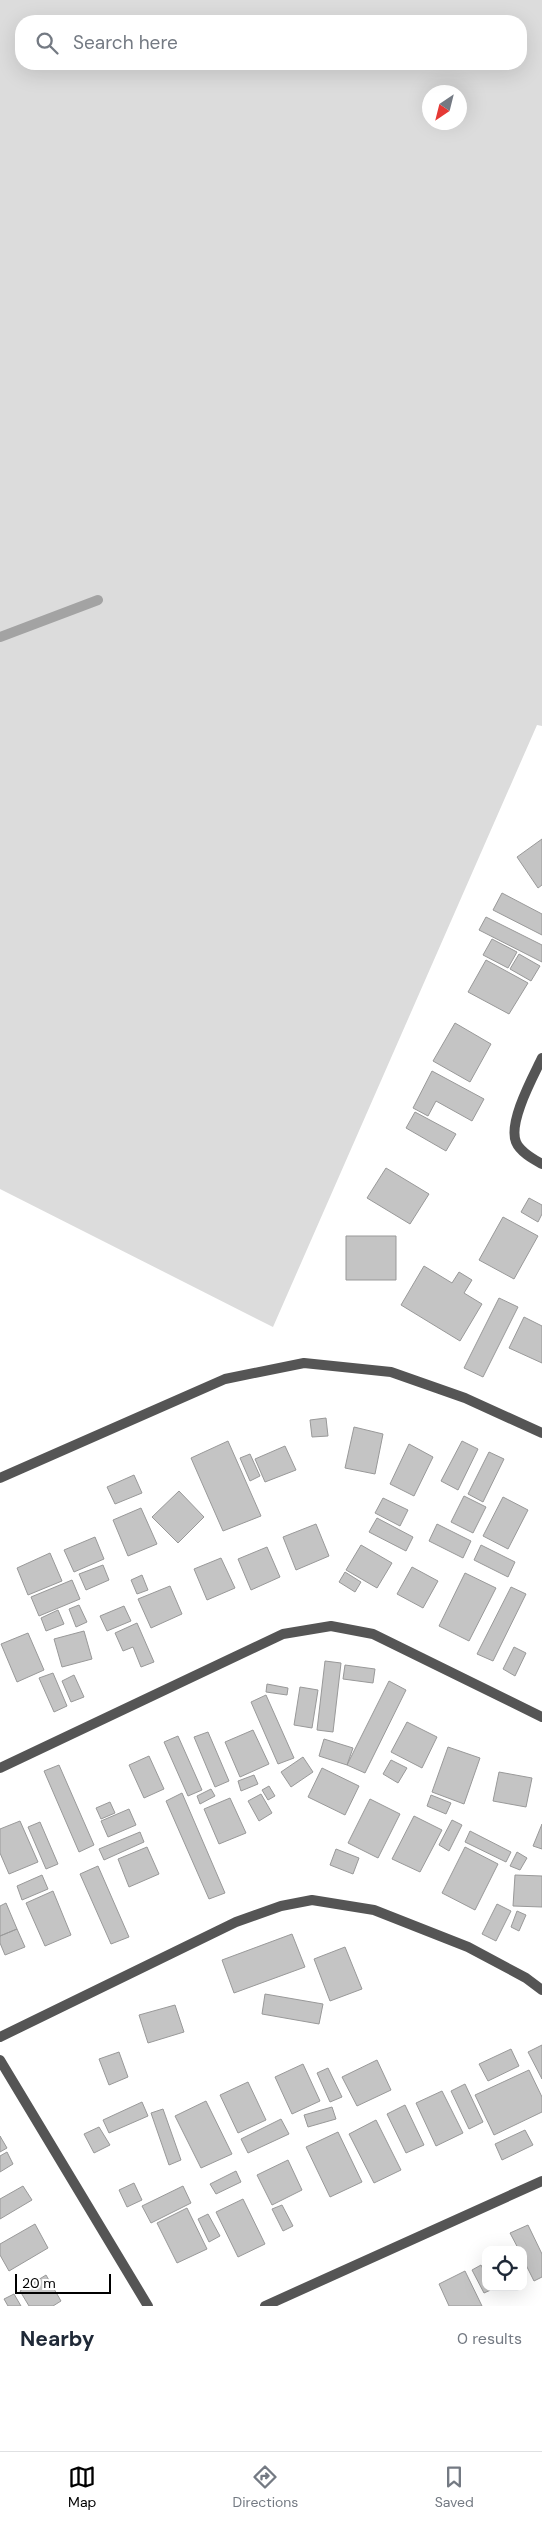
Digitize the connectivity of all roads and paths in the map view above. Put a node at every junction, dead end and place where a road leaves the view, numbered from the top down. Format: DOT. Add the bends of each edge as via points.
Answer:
graph roads {
  1 [pos="542,1058"];
  2 [pos="542,1164"];
  3 [pos="542,1433"];
  4 [pos="0,1478"];
  5 [pos="542,1717"];
  6 [pos="0,1768"];
  7 [pos="542,1990"];
  8 [pos="0,2037"];
  9 [pos="0,2060"];
  10 [pos="542,2181"];
  11 [pos="148,2306"];
  12 [pos="265,2306"];
  1 -- 2 [label="street" via="525,1094 516,1122 515,1142"];
  3 -- 4 [label="street" via="465,1398 392,1372 304,1363 225,1379"];
  5 -- 6 [label="street" via="373,1634 331,1626 284,1634"];
  7 -- 8 [label="street" via="526,1978 468,1948 374,1910 312,1900 281,1906 236,1922"];
  9 -- 11 [label="street"];
  10 -- 12 [label="street"];
}
